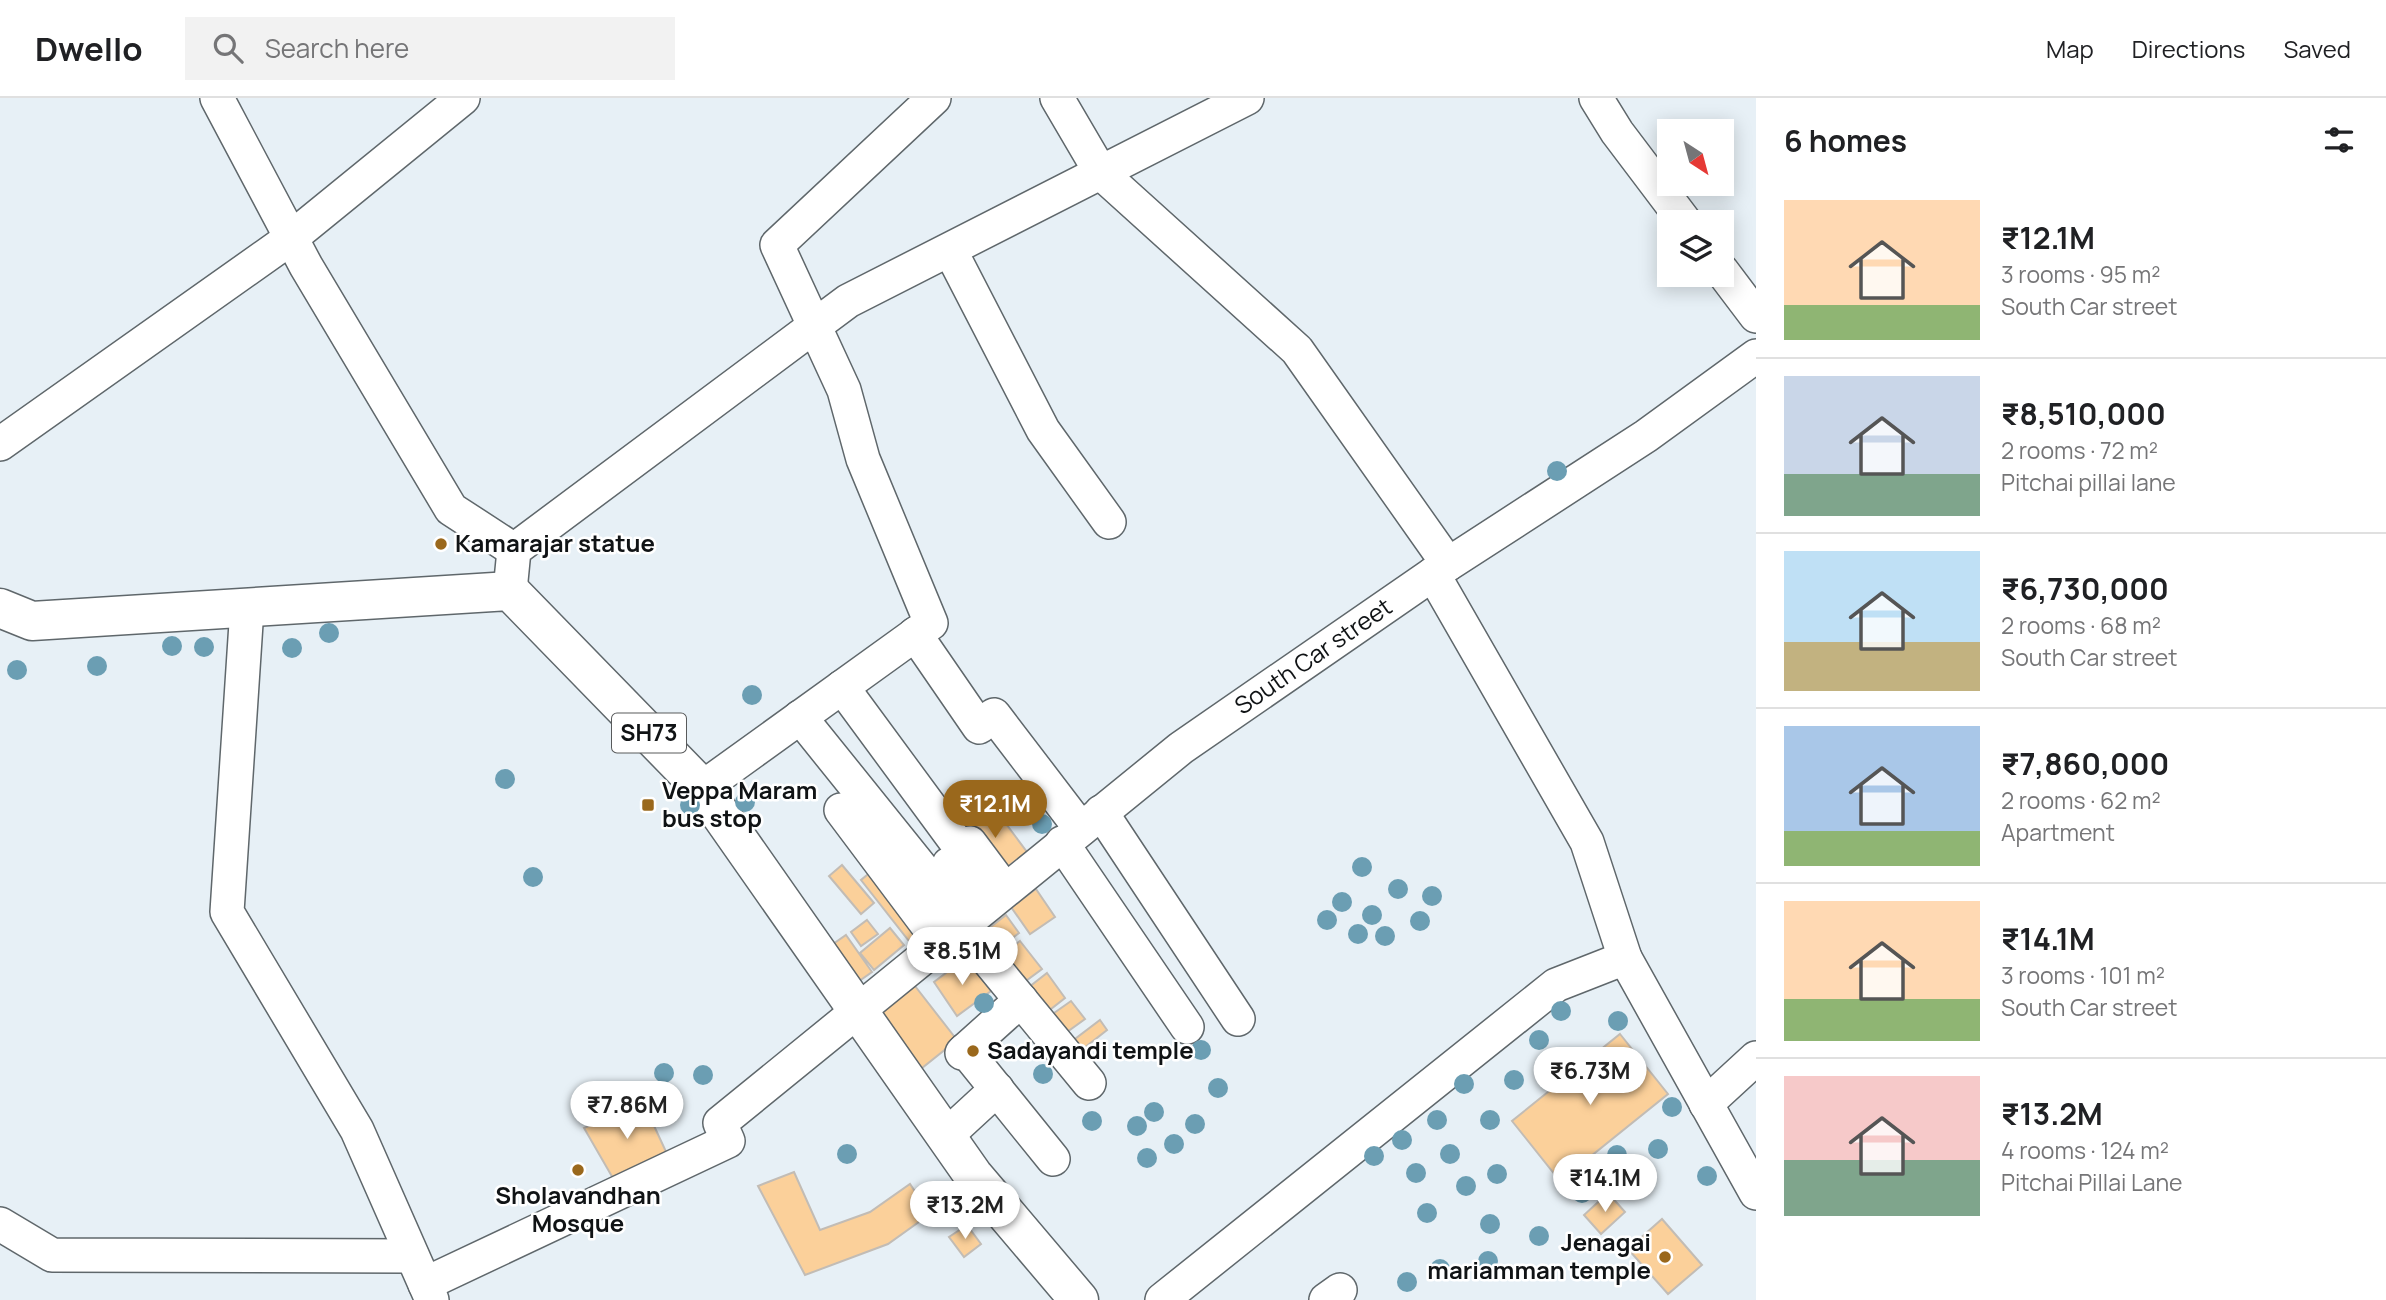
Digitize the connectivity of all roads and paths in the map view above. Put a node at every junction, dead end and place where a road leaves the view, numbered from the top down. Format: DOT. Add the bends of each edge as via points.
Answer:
graph roads {
  1 [pos="217,98"];
  2 [pos="463,98"];
  3 [pos="934,98"];
  4 [pos="1057,98"];
  5 [pos="1247,98"];
  6 [pos="1596,98"];
  7 [pos="1101,173"];
  8 [pos="1676,210"];
  9 [pos="291,238"];
  10 [pos="950,250"];
  11 [pos="1734,287"];
  12 [pos="1756,316"];
  13 [pos="816,325"];
  14 [pos="1756,356"];
  15 [pos="0,444"];
  16 [pos="1108,522"];
  17 [pos="514,550"];
  18 [pos="1441,569"];
  19 [pos="510,591"];
  20 [pos="0,608"];
  21 [pos="247,608"];
  22 [pos="915,634"];
  23 [pos="842,687"];
  24 [pos="800,717"];
  25 [pos="702,788"];
  26 [pos="841,810"];
  27 [pos="1081,828"];
  28 [pos="949,864"];
  29 [pos="971,917"];
  30 [pos="1625,958"];
  31 [pos="1021,1000"];
  32 [pos="858,1010"];
  33 [pos="1238,1019"];
  34 [pos="1187,1027"];
  35 [pos="1756,1058"];
  36 [pos="1089,1083"];
  37 [pos="997,1089"];
  38 [pos="1706,1104"];
  39 [pos="946,1136"];
  40 [pos="1053,1160"];
  41 [pos="1756,1193"];
  42 [pos="0,1224"];
  43 [pos="423,1280"];
  44 [pos="1079,1300"];
  45 [pos="1162,1300"];
  1 -- 9 [label="street"];
  2 -- 9 [label="street"];
  3 -- 13 [label="street" via="777,245"];
  4 -- 7 [label="street"];
  5 -- 7 [label="street"];
  6 -- 8 [label="street"];
  7 -- 10 [label="street"];
  7 -- 18 [label="street" via="1297,350"];
  9 -- 15 [label="street"];
  9 -- 17 [label="street" via="451,509"];
  10 -- 13 [label="street" via="848,301"];
  10 -- 16 [label="street" via="1043,430"];
  11 -- 12 [label="street"];
  13 -- 17 [label="street"];
  13 -- 22 [label="street" via="844,390 863,460 931,623"];
  14 -- 18 [label="street, South Car street" via="1646,436"];
  17 -- 19 [label="street"];
  18 -- 27 [label="street, South Car street" via="1181,748"];
  18 -- 30 [label="street" via="1587,842"];
  19 -- 21 [label="main road"];
  19 -- 25 [label="main road, SH73"];
  20 -- 21 [label="main road" via="32,621"];
  21 -- 43 [label="street" via="227,912 358,1130"];
  22 -- 23 [label="street"];
  22 -- 27 [label="street" via="979,727 995,715"];
  23 -- 24 [label="street"];
  23 -- 29 [label="street" via="962,850 970,843"];
  24 -- 25 [label="street"];
  24 -- 29 [label="street"];
  25 -- 32 [label="main road, SH73"];
  26 -- 29 [label="street"];
  27 -- 29 [label="street, South Car street"];
  27 -- 33 [label="street"];
  27 -- 34 [label="street"];
  28 -- 29 [label="street"];
  29 -- 31 [label="street"];
  29 -- 32 [label="street, South Car street"];
  30 -- 38 [label="street"];
  30 -- 45 [label="street" via="1556,985"];
  31 -- 36 [label="street"];
  31 -- 37 [label="street" via="964,1051"];
  32 -- 39 [label="main road, SH73"];
  32 -- 43 [label="street, South Car street" via="720,1124 728,1142"];
  35 -- 38 [label="street"];
  37 -- 39 [label="street"];
  37 -- 40 [label="street"];
  38 -- 41 [label="street"];
  39 -- 44 [label="main road, SH73" via="973,1175"];
  42 -- 43 [label="street" via="52,1255"];
}
